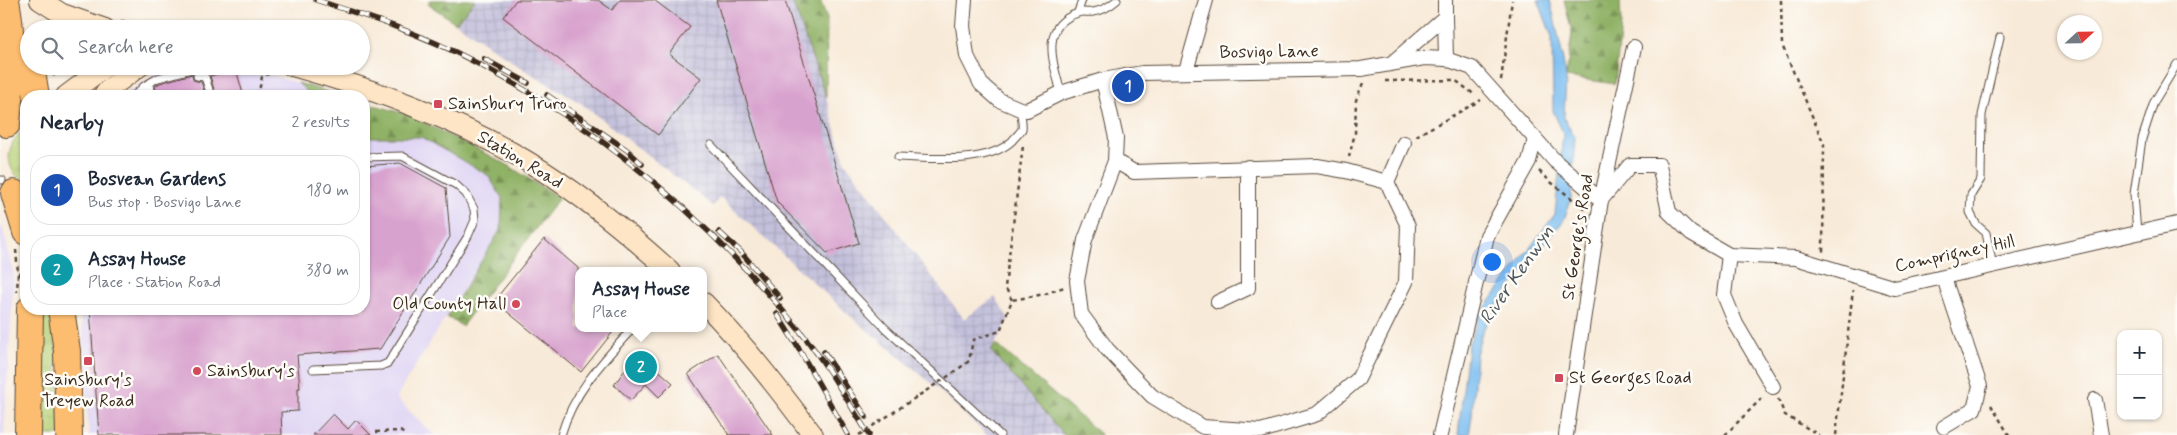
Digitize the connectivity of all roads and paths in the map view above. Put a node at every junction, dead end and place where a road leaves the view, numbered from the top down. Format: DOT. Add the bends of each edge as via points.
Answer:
graph roads {
  1 [pos="6,0"];
  2 [pos="19,0"];
  3 [pos="40,0"];
  4 [pos="966,0"];
  5 [pos="1082,0"];
  6 [pos="1117,0"];
  7 [pos="1206,0"];
  8 [pos="1445,0"];
  9 [pos="1512,0"];
  10 [pos="1780,0"];
  11 [pos="1078,12"];
  12 [pos="1445,17"];
  13 [pos="24,20"];
  14 [pos="90,20"];
  15 [pos="2000,37"];
  16 [pos="1634,47"];
  17 [pos="1446,59"];
  18 [pos="1393,62"];
  19 [pos="2177,64"];
  20 [pos="1360,69"];
  21 [pos="1186,71"];
  22 [pos="32,75"];
  23 [pos="94,75"];
  24 [pos="128,75"];
  25 [pos="171,75"];
  26 [pos="204,75"];
  27 [pos="264,75"];
  28 [pos="324,75"];
  29 [pos="197,76"];
  30 [pos="206,80"];
  31 [pos="1103,80"];
  32 [pos="1382,81"];
  33 [pos="200,86"];
  34 [pos="35,90"];
  35 [pos="74,90"];
  36 [pos="108,90"];
  37 [pos="145,90"];
  38 [pos="207,90"];
  39 [pos="207,90"];
  40 [pos="259,90"];
  41 [pos="1061,93"];
  42 [pos="1482,100"];
  43 [pos="1493,101"];
  44 [pos="1020,109"];
  45 [pos="11,124"];
  46 [pos="1535,139"];
  47 [pos="1404,143"];
  48 [pos="711,144"];
  49 [pos="1023,146"];
  50 [pos="370,157"];
  51 [pos="898,157"];
  52 [pos="1115,161"];
  53 [pos="1529,161"];
  54 [pos="1248,167"];
  55 [pos="1346,171"];
  56 [pos="1387,182"];
  57 [pos="8,186"];
  58 [pos="1602,200"];
  59 [pos="1581,205"];
  60 [pos="20,217"];
  61 [pos="2177,224"];
  62 [pos="2137,233"];
  63 [pos="1729,255"];
  64 [pos="1823,266"];
  65 [pos="666,267"];
  66 [pos="1993,267"];
  67 [pos="1855,276"];
  68 [pos="1944,278"];
  69 [pos="1077,282"];
  70 [pos="1012,300"];
  71 [pos="1218,302"];
  72 [pos="707,306"];
  73 [pos="30,315"];
  74 [pos="62,315"];
  75 [pos="629,332"];
  76 [pos="313,369"];
  77 [pos="1980,386"];
  78 [pos="1773,387"];
  79 [pos="2095,400"];
  80 [pos="1944,427"];
  81 [pos="376,432"];
  82 [pos="28,435"];
  83 [pos="69,435"];
  84 [pos="406,435"];
  85 [pos="561,435"];
  86 [pos="813,435"];
  87 [pos="859,435"];
  88 [pos="1000,435"];
  89 [pos="1440,435"];
  90 [pos="1566,435"];
  91 [pos="1725,435"];
  92 [pos="1818,435"];
  93 [pos="1836,435"];
  94 [pos="2009,435"];
  95 [pos="2101,435"];
  1 -- 45 [label="highway" via="11,24"];
  2 -- 13 [label="highway"];
  3 -- 14 [label="street" via="62,14"];
  4 -- 44 [label="street" via="963,26 967,56 981,84 999,100"];
  5 -- 11 [label="lane"];
  6 -- 11 [label="lane" via="1095,12"];
  7 -- 21 [label="street"];
  8 -- 12 [label="street"];
  9 -- 43 [label="path"];
  10 -- 64 [label="path" via="1782,45 1824,144"];
  11 -- 41 [label="lane" via="1058,24 1052,35 1051,46"];
  12 -- 17 [label="street"];
  12 -- 18 [label="street"];
  15 -- 66 [label="lane" via="1982,115 1981,179 1972,195 1970,212 1986,233"];
  16 -- 58 [label="street, St George's Road"];
  17 -- 18 [label="street, Bosvigo Lane"];
  17 -- 43 [label="street, Bosvigo Lane" via="1472,68"];
  18 -- 20 [label="street, Bosvigo Lane"];
  19 -- 62 [label="lane" via="2154,102 2142,140 2134,194"];
  20 -- 21 [label="street, Bosvigo Lane"];
  20 -- 55 [label="path" via="1364,81 1356,100 1356,133"];
  21 -- 31 [label="street, Bosvigo Lane" via="1142,73"];
  22 -- 34 [label="highway"];
  23 -- 35 [label="street"];
  24 -- 36 [label="street"];
  25 -- 37 [label="lane" via="154,80"];
  26 -- 30 [label="lane"];
  27 -- 40 [label="path"];
  28 -- 65 [label="street, Station Road" via="431,112 526,160 629,234"];
  29 -- 30 [label="lane"];
  30 -- 38 [label="lane"];
  31 -- 41 [label="street, Bosvigo Lane"];
  31 -- 52 [label="street" via="1116,138"];
  32 -- 42 [label="path" via="1455,80"];
  33 -- 39 [label="lane" via="206,85"];
  41 -- 44 [label="street, Bosvigo Lane" via="1027,110"];
  42 -- 43 [label="path"];
  42 -- 47 [label="path"];
  43 -- 46 [label="street, Bosvigo Lane"];
  44 -- 51 [label="lane" via="1022,128 1018,135 990,153 944,159"];
  46 -- 53 [label="street"];
  46 -- 58 [label="street, Bosvigo Lane" via="1554,161"];
  47 -- 56 [label="street"];
  48 -- 88 [label="lane" via="886,329"];
  49 -- 70 [label="path" via="1004,287"];
  50 -- 76 [label="lane" via="402,156 456,185 471,202 475,220 388,363"];
  52 -- 54 [label="street" via="1134,172"];
  52 -- 69 [label="street" via="1085,240"];
  53 -- 59 [label="path" via="1552,184"];
  53 -- 89 [label="street" via="1487,236"];
  54 -- 55 [label="street" via="1317,166"];
  54 -- 71 [label="street" via="1248,288"];
  55 -- 56 [label="street"];
  56 -- 69 [label="street" via="1408,226 1406,282 1358,380 1317,414 1261,431 1203,427 1152,396 1108,349 1081,314"];
  57 -- 60 [label="highway"];
  58 -- 63 [label="street, Comprigney Hill" via="1630,165 1659,164 1668,212 1691,233"];
  58 -- 90 [label="street, St George's Road"];
  61 -- 62 [label="street, Comprigney Hill"];
  62 -- 66 [label="street, Comprigney Hill"];
  63 -- 64 [label="street, Comprigney Hill" via="1796,258"];
  63 -- 78 [label="street" via="1724,295 1736,324"];
  64 -- 67 [label="street, Comprigney Hill"];
  66 -- 68 [label="street, Comprigney Hill"];
  67 -- 68 [label="street, Comprigney Hill" via="1895,288"];
  67 -- 93 [label="path"];
  68 -- 77 [label="street"];
  69 -- 70 [label="path" via="1045,294"];
  70 -- 87 [label="path, bridge" via="1000,331 973,340 969,361"];
  72 -- 86 [label="street" via="776,384"];
  73 -- 82 [label="highway"];
  74 -- 83 [label="highway" via="67,351"];
  75 -- 85 [label="lane" via="594,370 573,402"];
  77 -- 80 [label="street" via="1974,409"];
  77 -- 94 [label="path"];
  78 -- 91 [label="path"];
  78 -- 92 [label="path" via="1785,415"];
  79 -- 95 [label="street"];
  81 -- 84 [label="path" via="400,431"];
}
